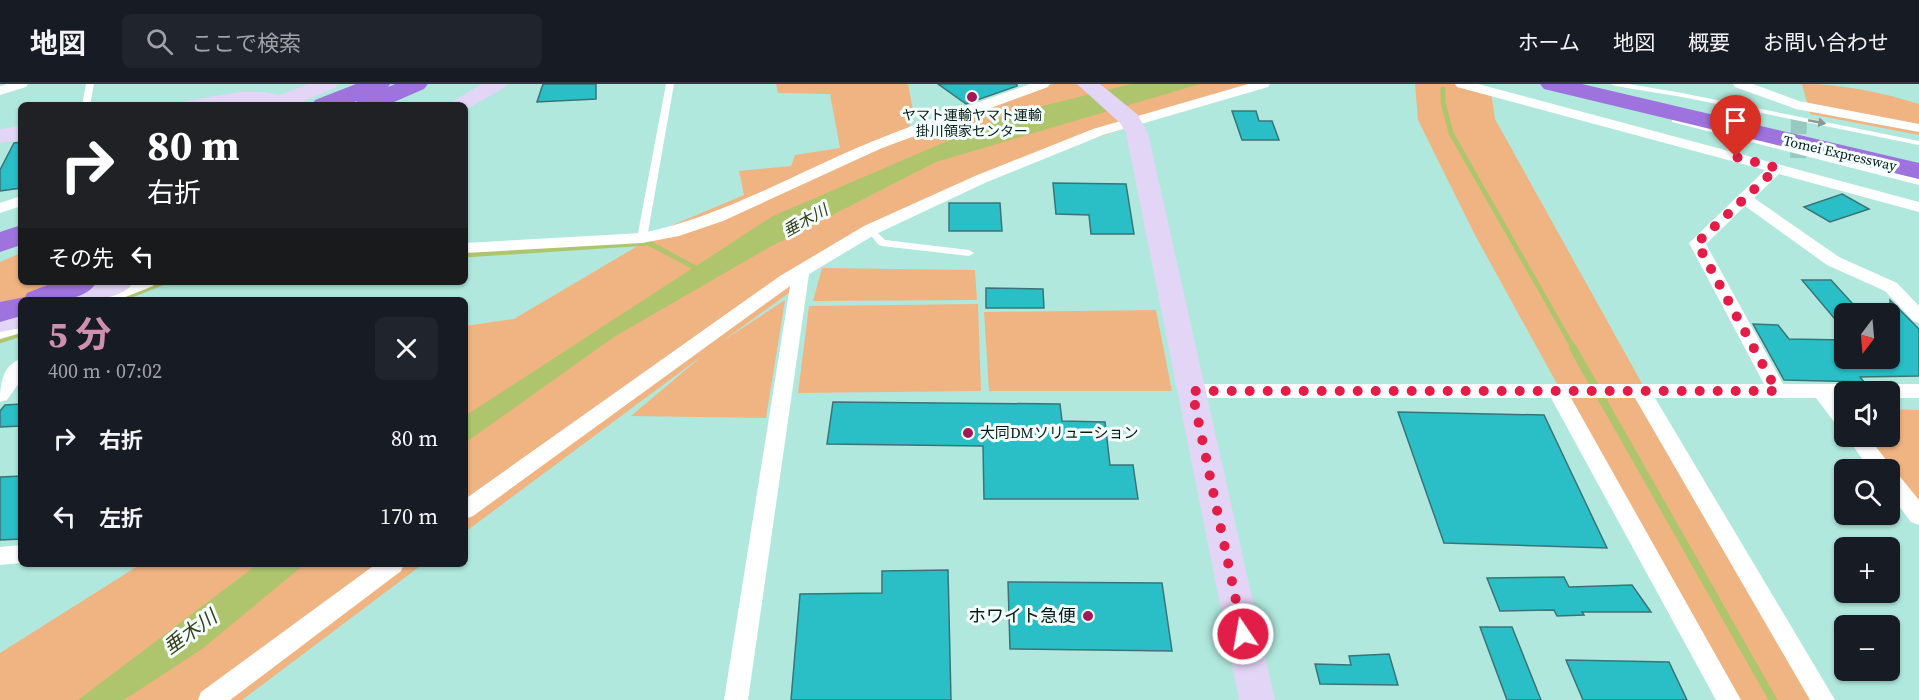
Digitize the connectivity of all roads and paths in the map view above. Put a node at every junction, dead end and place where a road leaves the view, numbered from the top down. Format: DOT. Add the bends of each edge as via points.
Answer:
graph roads {
  1 [pos="21,84"];
  2 [pos="90,84"];
  3 [pos="328,84"];
  4 [pos="378,84"];
  5 [pos="497,84"];
  6 [pos="670,84"];
  7 [pos="1043,84"];
  8 [pos="1087,84"];
  9 [pos="1263,84"];
  10 [pos="1462,84"];
  11 [pos="1552,84"];
  12 [pos="1615,84"];
  13 [pos="1740,84"];
  14 [pos="1789,84"];
  15 [pos="425,86"];
  16 [pos="1599,89"];
  17 [pos="0,91"];
  18 [pos="87,102"];
  19 [pos="214,102"];
  20 [pos="275,102"];
  21 [pos="284,102"];
  22 [pos="332,102"];
  23 [pos="375,102"];
  24 [pos="404,102"];
  25 [pos="465,102"];
  26 [pos="1797,110"];
  27 [pos="1130,121"];
  28 [pos="1919,128"];
  29 [pos="18,133"];
  30 [pos="0,136"];
  31 [pos="1919,143"];
  32 [pos="1919,156"];
  33 [pos="1777,168"];
  34 [pos="1919,171"];
  35 [pos="1919,182"];
  36 [pos="1744,198"];
  37 [pos="18,202"];
  38 [pos="1919,207"];
  39 [pos="0,208"];
  40 [pos="18,221"];
  41 [pos="0,228"];
  42 [pos="870,230"];
  43 [pos="18,235"];
  44 [pos="642,238"];
  45 [pos="0,243"];
  46 [pos="18,248"];
  47 [pos="468,248"];
  48 [pos="969,253"];
  49 [pos="0,255"];
  50 [pos="801,271"];
  51 [pos="75,285"];
  52 [pos="113,285"];
  53 [pos="139,285"];
  54 [pos="45,297"];
  55 [pos="83,297"];
  56 [pos="109,297"];
  57 [pos="18,307"];
  58 [pos="0,312"];
  59 [pos="1919,317"];
  60 [pos="18,320"];
  61 [pos="0,323"];
  62 [pos="18,328"];
  63 [pos="0,333"];
  64 [pos="18,370"];
  65 [pos="1192,391"];
  66 [pos="1568,391"];
  67 [pos="1636,391"];
  68 [pos="1777,391"];
  69 [pos="1919,391"];
  70 [pos="1821,392"];
  71 [pos="0,395"];
  72 [pos="1834,408"];
  73 [pos="1864,447"];
  74 [pos="1874,459"];
  75 [pos="1900,492"];
  76 [pos="468,508"];
  77 [pos="1919,516"];
  78 [pos="18,554"];
  79 [pos="0,556"];
  80 [pos="389,567"];
  81 [pos="210,700"];
  82 [pos="736,700"];
  83 [pos="1257,700"];
  84 [pos="1729,700"];
  85 [pos="1823,700"];
  1 -- 17 [label="street"];
  2 -- 18 [label="lane"];
  3 -- 21 [label="street"];
  4 -- 22 [label="highway"];
  5 -- 25 [label="street"];
  6 -- 44 [label="lane"];
  7 -- 44 [label="street" via="877,145 717,217"];
  8 -- 27 [label="street"];
  9 -- 27 [label="street"];
  10 -- 33 [label="street"];
  11 -- 16 [label="highway, Tomei Expressway"];
  12 -- 31 [label="lane, one-way"];
  13 -- 26 [label="street"];
  14 -- 26 [label="street"];
  15 -- 23 [label="highway"];
  15 -- 24 [label="highway"];
  16 -- 32 [label="highway, Tomei Expressway"];
  16 -- 34 [label="highway, Tomei Expressway"];
  16 -- 35 [label="lane" via="1712,131"];
  19 -- 20 [label="street" via="244,98"];
  26 -- 28 [label="street"];
  27 -- 42 [label="street" via="981,179"];
  27 -- 65 [label="street" via="1137,133"];
  29 -- 30 [label="street"];
  33 -- 36 [label="street"];
  33 -- 38 [label="street" via="1798,166"];
  36 -- 59 [label="street" via="1833,261 1890,287"];
  36 -- 68 [label="street" via="1697,243"];
  37 -- 39 [label="street"];
  40 -- 41 [label="highway"];
  42 -- 48 [label="lane" via="882,243"];
  42 -- 50 [label="street"];
  43 -- 45 [label="highway"];
  44 -- 47 [label="street"];
  46 -- 49 [label="highway"];
  50 -- 76 [label="street"];
  50 -- 82 [label="street"];
  51 -- 54 [label="highway"];
  52 -- 55 [label="street"];
  53 -- 56 [label="street"];
  57 -- 58 [label="highway"];
  60 -- 61 [label="street"];
  62 -- 63 [label="street"];
  64 -- 71 [label="street"];
  65 -- 66 [label="street"];
  65 -- 83 [label="street"];
  66 -- 67 [label="street"];
  66 -- 84 [label="street"];
  67 -- 68 [label="street"];
  67 -- 85 [label="street"];
  68 -- 70 [label="street"];
  69 -- 70 [label="street"];
  70 -- 72 [label="street"];
  73 -- 74 [label="street"];
  75 -- 77 [label="street"];
  78 -- 79 [label="street"];
  80 -- 81 [label="street"];
}
